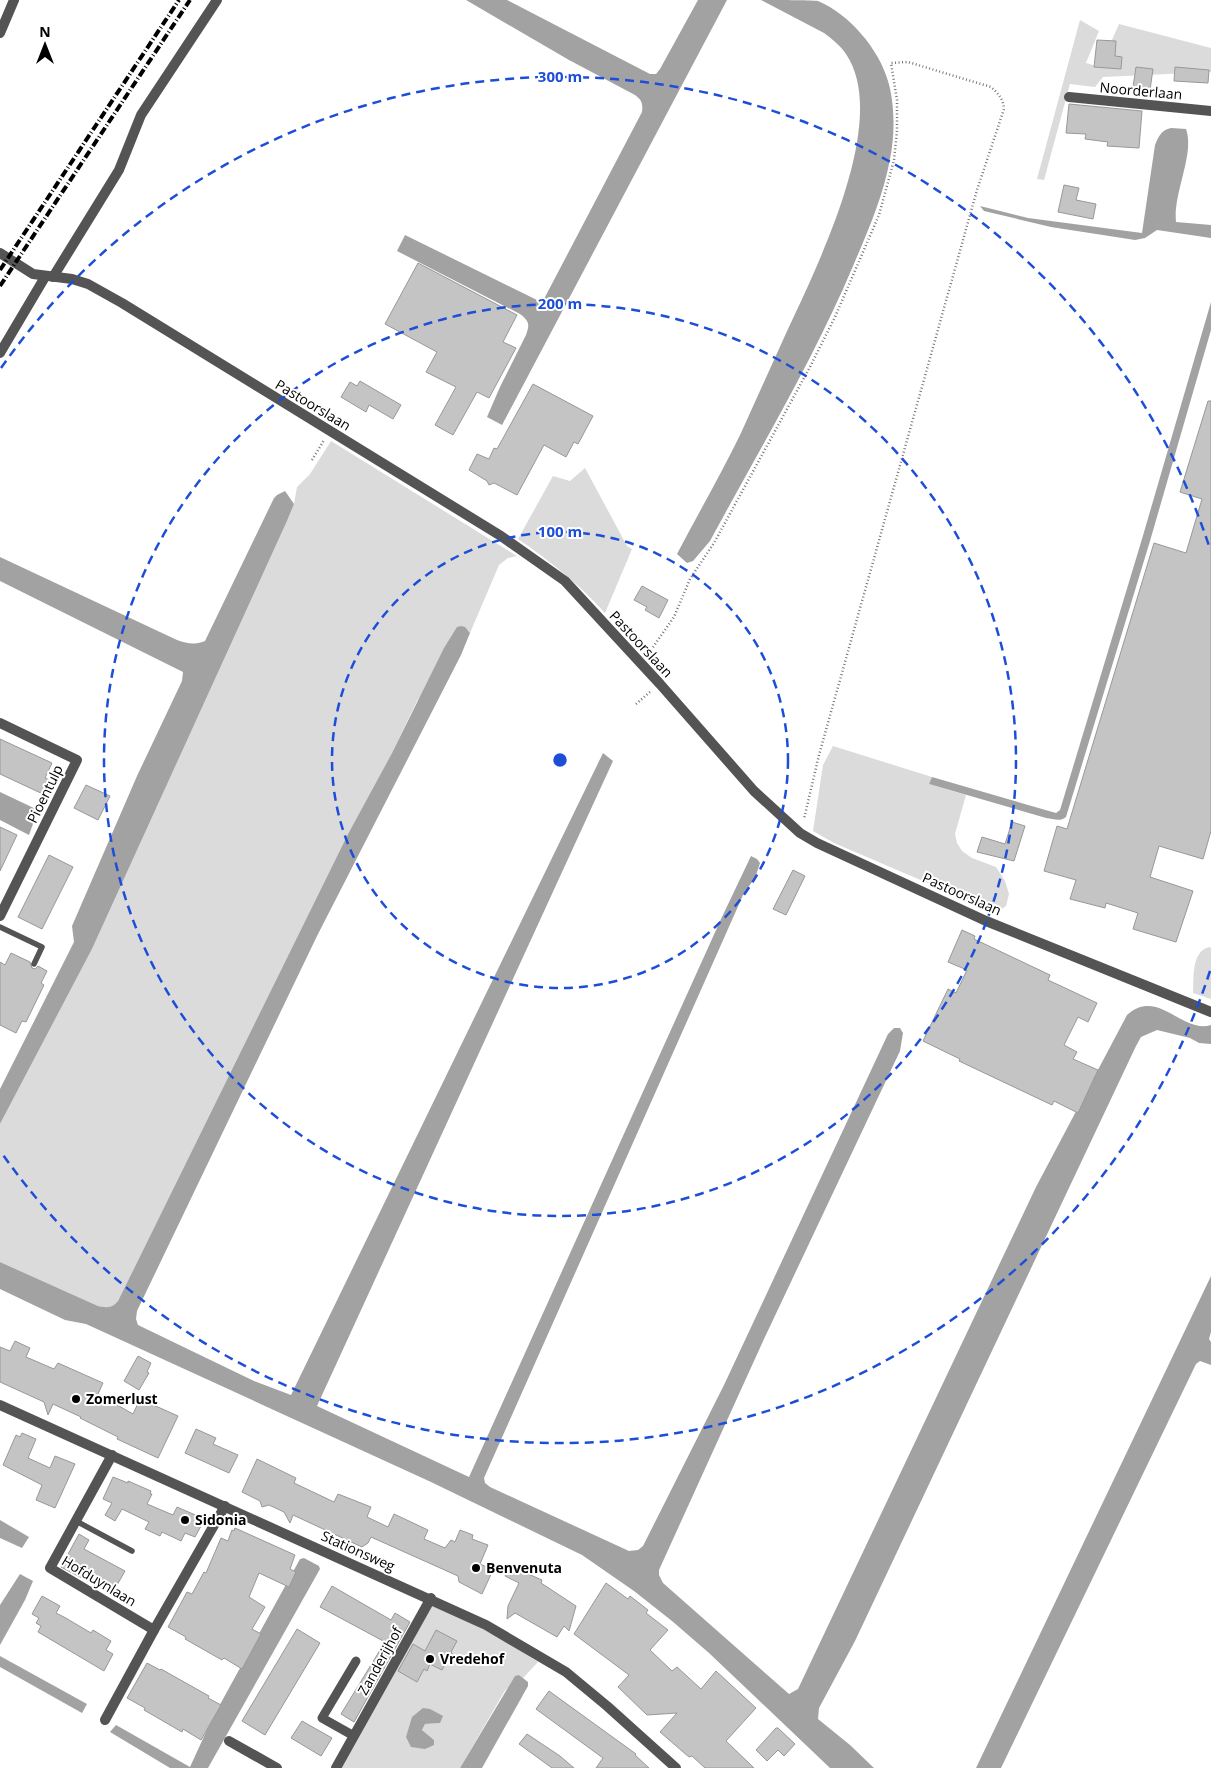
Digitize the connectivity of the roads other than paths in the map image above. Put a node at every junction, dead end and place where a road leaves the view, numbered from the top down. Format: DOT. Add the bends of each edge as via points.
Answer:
graph roads {
  1 [pos="14,0"];
  2 [pos="217,0"];
  3 [pos="0,33"];
  4 [pos="1068,97"];
  5 [pos="1211,111"];
  6 [pos="0,253"];
  7 [pos="49,277"];
  8 [pos="0,353"];
  9 [pos="0,723"];
  10 [pos="0,916"];
  11 [pos="0,927"];
  12 [pos="34,964"];
  13 [pos="1211,1012"];
  14 [pos="0,1405"];
  15 [pos="112,1455"];
  16 [pos="225,1506"];
  17 [pos="76,1521"];
  18 [pos="132,1551"];
  19 [pos="431,1598"];
  20 [pos="154,1630"];
  21 [pos="356,1661"];
  22 [pos="105,1720"];
  23 [pos="354,1736"];
  24 [pos="229,1741"];
  25 [pos="277,1768"];
  26 [pos="336,1768"];
  27 [pos="676,1768"];
  1 -- 3 [label="street"];
  2 -- 7 [label="street" via="141,115 119,170"];
  4 -- 5 [label="street, Noorderlaan"];
  6 -- 7 [label="street, Pastoorslaan" via="33,274"];
  7 -- 8 [label="street"];
  7 -- 13 [label="street, Pastoorslaan" via="88,284 114,298 501,536 565,581 754,792 800,833 986,921"];
  9 -- 10 [label="street, Pioentulp" via="77,760"];
  11 -- 12 [label="lane" via="42,947"];
  14 -- 15 [label="street, Stationsweg"];
  15 -- 16 [label="street, Stationsweg"];
  15 -- 17 [label="street, Hofduynlaan"];
  16 -- 19 [label="street, Stationsweg"];
  16 -- 20 [label="street"];
  17 -- 18 [label="lane"];
  17 -- 20 [label="street, Hofduynlaan" via="50,1568"];
  19 -- 23 [label="street, Zanderijhof"];
  19 -- 27 [label="street, Stationsweg" via="486,1624 566,1672"];
  20 -- 22 [label="street" via="151,1646"];
  21 -- 23 [label="street, Zanderijhof" via="322,1718"];
  23 -- 26 [label="street, Zanderijhof"];
  24 -- 25 [label="street"];
}
